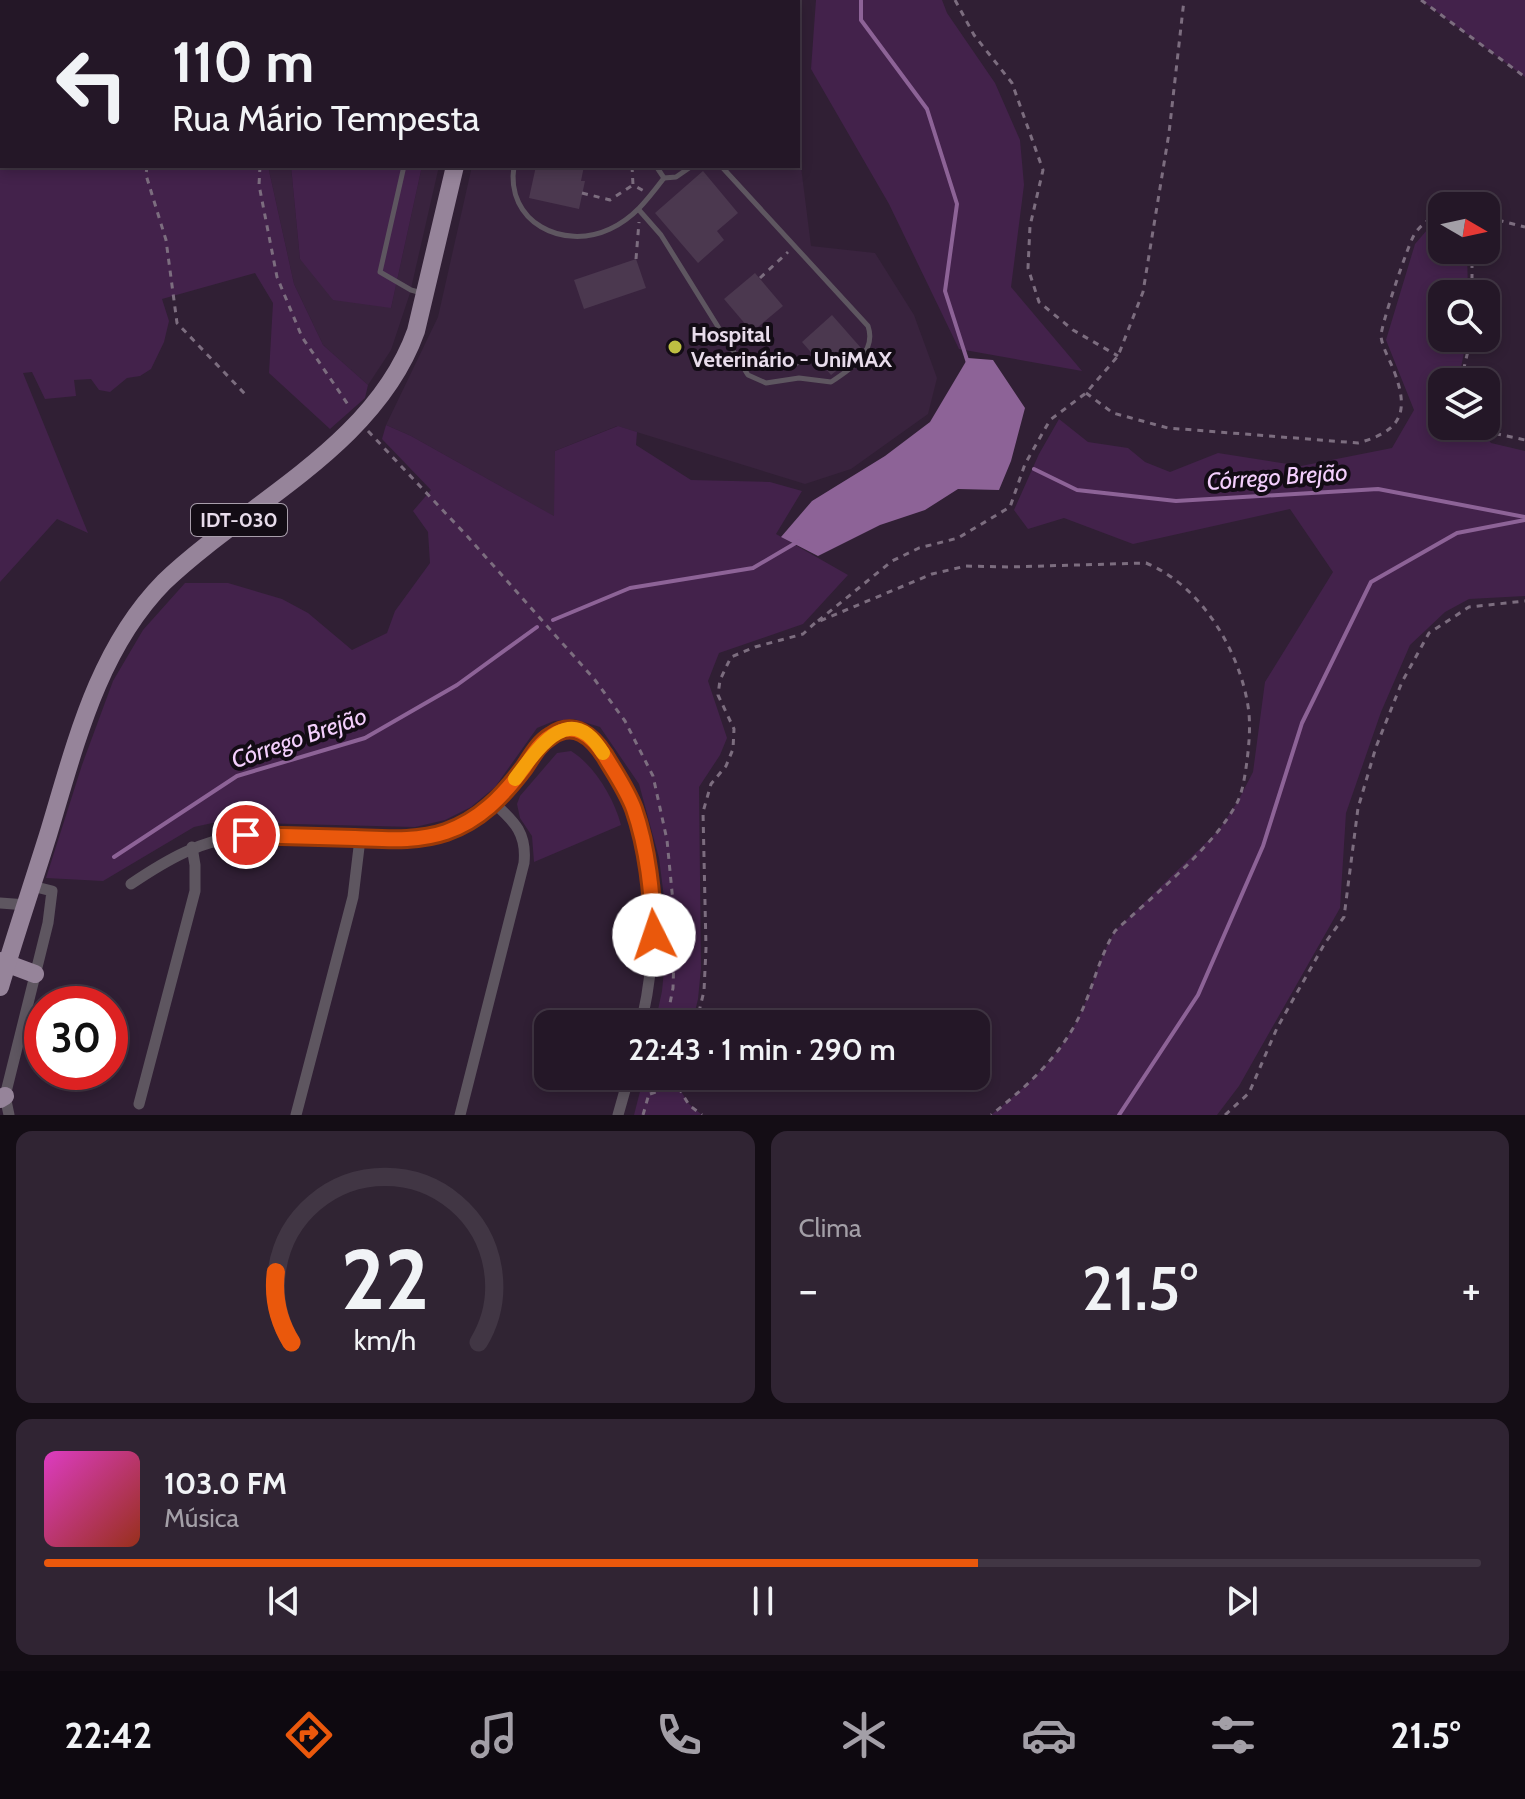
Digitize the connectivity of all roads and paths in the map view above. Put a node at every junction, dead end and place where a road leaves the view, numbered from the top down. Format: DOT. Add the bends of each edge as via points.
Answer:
graph roads {
  1 [pos="955,0"];
  2 [pos="1184,0"];
  3 [pos="1421,0"];
  4 [pos="1525,77"];
  5 [pos="147,168"];
  6 [pos="260,168"];
  7 [pos="404,168"];
  8 [pos="455,168"];
  9 [pos="514,168"];
  10 [pos="657,168"];
  11 [pos="689,168"];
  12 [pos="723,168"];
  13 [pos="664,178"];
  14 [pos="633,185"];
  15 [pos="582,193"];
  16 [pos="639,210"];
  17 [pos="1428,221"];
  18 [pos="1500,221"];
  19 [pos="1525,227"];
  20 [pos="794,247"];
  21 [pos="636,259"];
  22 [pos="760,278"];
  23 [pos="426,294"];
  24 [pos="749,328"];
  25 [pos="730,350"];
  26 [pos="1118,356"];
  27 [pos="814,357"];
  28 [pos="778,382"];
  29 [pos="1086,393"];
  30 [pos="245,394"];
  31 [pos="359,421"];
  32 [pos="1500,435"];
  33 [pos="1525,440"];
  34 [pos="1525,601"];
  35 [pos="815,623"];
  36 [pos="495,804"];
  37 [pos="360,839"];
  38 [pos="192,847"];
  39 [pos="131,884"];
  40 [pos="32,886"];
  41 [pos="0,903"];
  42 [pos="27,905"];
  43 [pos="6,958"];
  44 [pos="36,968"];
  45 [pos="0,987"];
  46 [pos="644,1010"];
  47 [pos="669,1010"];
  48 [pos="699,1010"];
  49 [pos="625,1090"];
  50 [pos="651,1090"];
  51 [pos="662,1090"];
  52 [pos="680,1090"];
  53 [pos="650,1094"];
  54 [pos="2,1098"];
  55 [pos="139,1104"];
  56 [pos="9,1115"];
  57 [pos="296,1115"];
  58 [pos="460,1115"];
  59 [pos="618,1115"];
  60 [pos="643,1115"];
  61 [pos="702,1115"];
  62 [pos="991,1115"];
  63 [pos="1225,1115"];
  1 -- 26 [label="path" via="974,35 1012,83 1043,170 1030,226 1028,268 1039,302"];
  2 -- 26 [label="path" via="1143,292"];
  3 -- 4 [label="path"];
  5 -- 30 [label="path" via="166,240 177,323"];
  6 -- 31 [label="path" via="277,277 302,337"];
  7 -- 23 [label="lane" via="380,272"];
  8 -- 23 [label="main road, IDT-030"];
  9 -- 16 [label="lane" via="518,206 539,227 595,234"];
  10 -- 13 [label="lane"];
  11 -- 13 [label="lane"];
  12 -- 20 [label="lane"];
  13 -- 16 [label="lane"];
  14 -- 15 [label="path" via="610,200"];
  16 -- 21 [label="path"];
  16 -- 25 [label="lane" via="661,235"];
  17 -- 29 [label="path" via="1413,236 1381,336 1395,372 1401,415 1394,427 1376,438 1358,443 1168,428 1113,413"];
  18 -- 19 [label="path"];
  20 -- 22 [label="path"];
  20 -- 28 [label="lane" via="868,326 871,341 863,357 831,382"];
  23 -- 31 [label="main road, IDT-030" via="407,356"];
  24 -- 25 [label="path"];
  25 -- 28 [label="lane" via="748,375"];
  26 -- 29 [label="path"];
  27 -- 28 [label="path" via="784,369"];
  29 -- 35 [label="path" via="1050,420 1025,464 1010,507 958,538 892,561"];
  31 -- 40 [label="main road, IDT-030" via="178,569 129,624 80,727"];
  31 -- 47 [label="path" via="479,548 625,721 653,776 667,840 675,923"];
  32 -- 33 [label="path"];
  34 -- 63 [label="path" via="1469,607 1429,633 1402,682 1371,763 1358,808 1344,917 1277,1028 1249,1093"];
  35 -- 48 [label="path" via="803,634 731,657 720,680 718,695 734,729 726,766 711,784 703,812 706,948"];
  35 -- 62 [label="path" via="932,574 966,566 1146,563 1190,591 1240,674 1249,708 1249,747 1238,801 1219,830 1115,931 1066,1040 1028,1086"];
  36 -- 37 [label="street" via="442,834"];
  36 -- 46 [label="street" via="549,737 579,730 597,744 635,811 648,871 654,935"];
  36 -- 58 [label="street" via="524,838 524,863"];
  37 -- 38 [label="street" via="246,835"];
  37 -- 57 [label="street" via="353,897"];
  38 -- 39 [label="street"];
  38 -- 55 [label="street" via="195,891"];
  40 -- 42 [label="main road, IDT-030"];
  40 -- 44 [label="street" via="52,891"];
  41 -- 42 [label="street"];
  42 -- 43 [label="main road, IDT-030"];
  43 -- 44 [label="main road"];
  43 -- 45 [label="main road, IDT-030"];
  44 -- 54 [label="street"];
  49 -- 59 [label="street"];
  50 -- 53 [label="path"];
  51 -- 53 [label="path"];
  52 -- 61 [label="path"];
  53 -- 60 [label="path"];
  54 -- 56 [label="street"];
}
